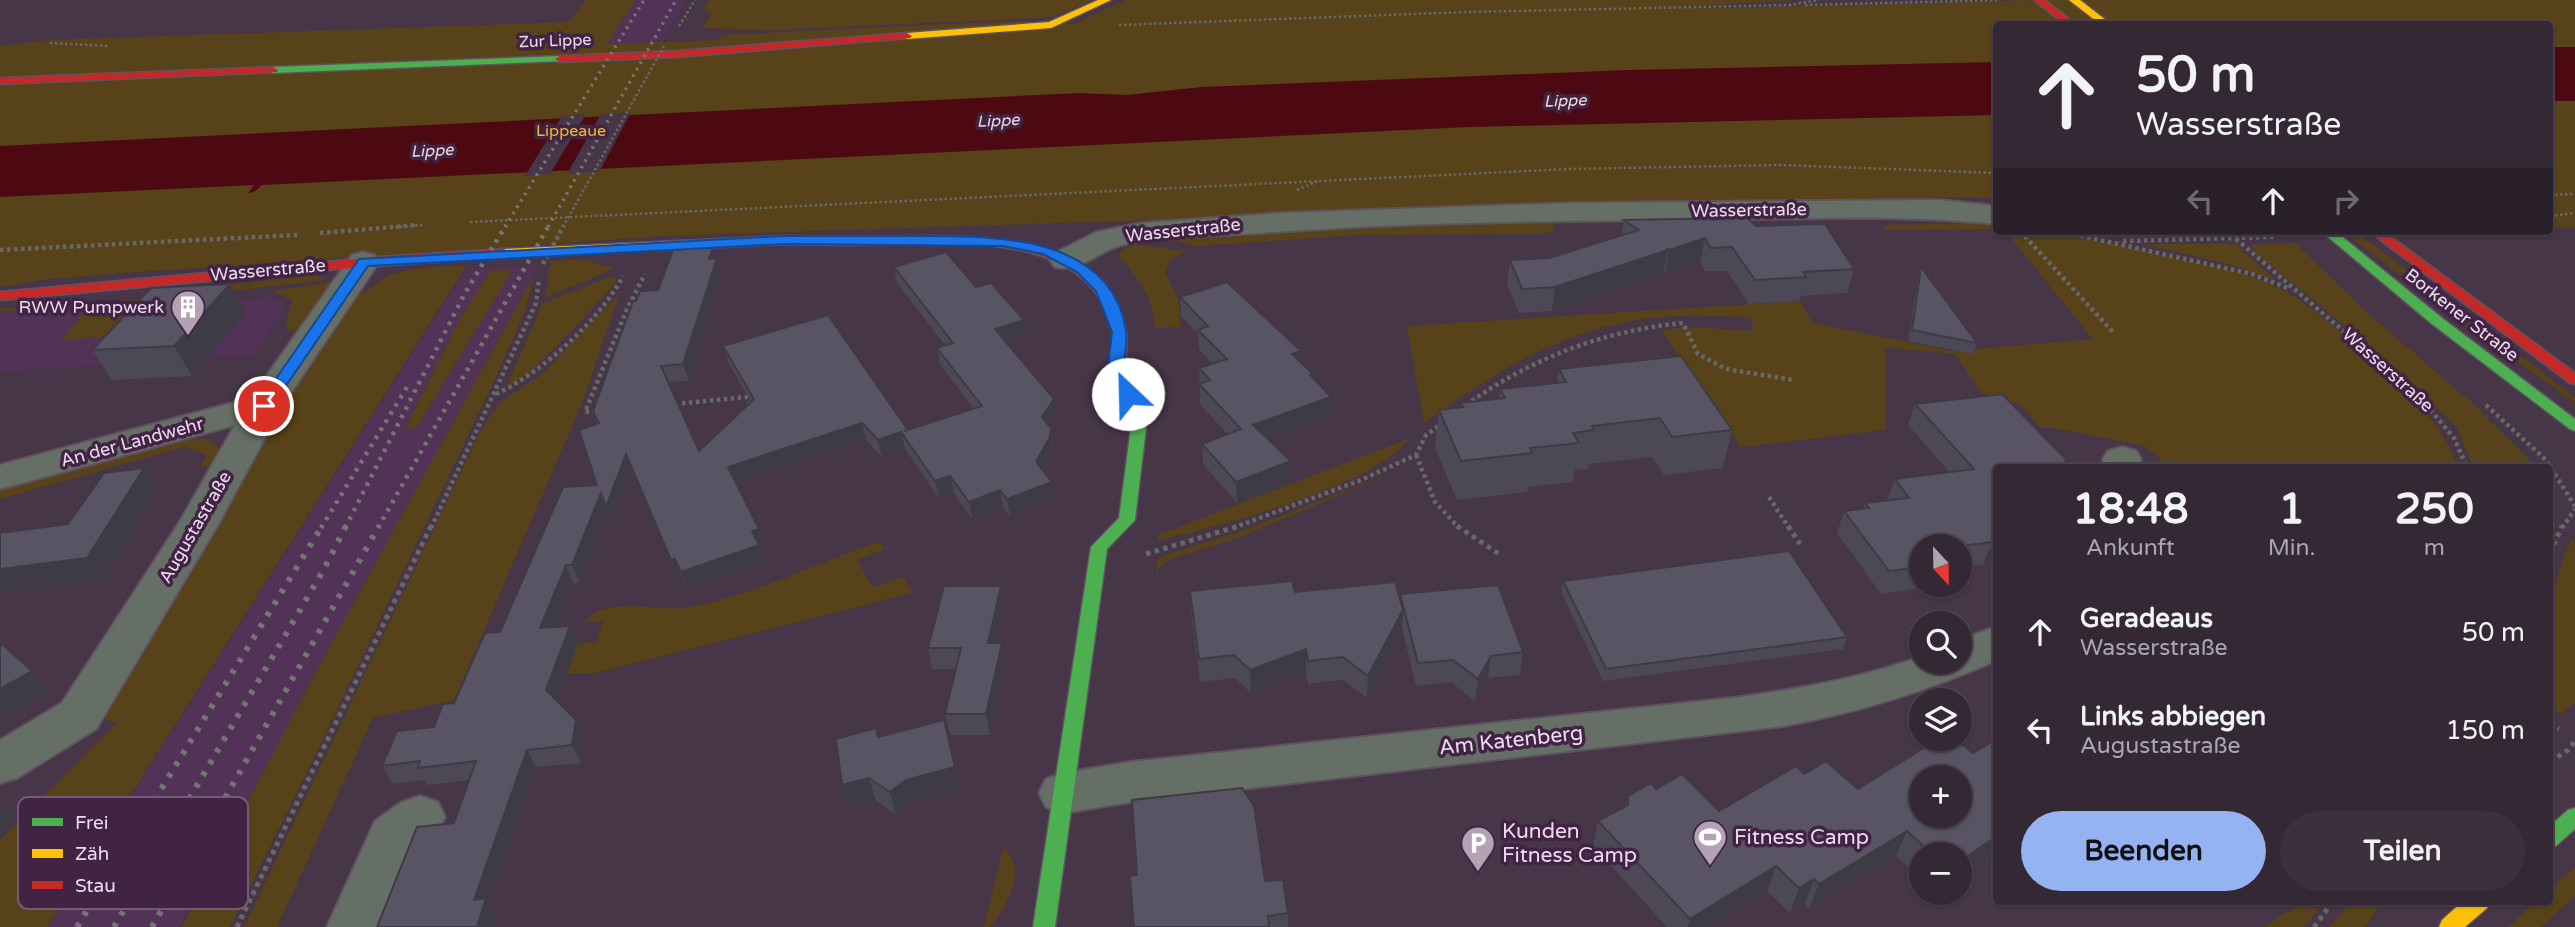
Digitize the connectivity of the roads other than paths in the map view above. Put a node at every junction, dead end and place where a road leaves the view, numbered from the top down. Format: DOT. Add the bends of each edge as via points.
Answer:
graph roads {
  1 [pos="1106,0"];
  2 [pos="2039,0"];
  3 [pos="2074,0"];
  4 [pos="2066,21"];
  5 [pos="2102,21"];
  6 [pos="0,81"];
  7 [pos="1993,215"];
  8 [pos="2332,235"];
  9 [pos="2380,235"];
  10 [pos="1066,260"];
  11 [pos="363,262"];
  12 [pos="0,296"];
  13 [pos="2575,380"];
  14 [pos="264,406"];
  15 [pos="2575,426"];
  16 [pos="0,477"];
  17 [pos="1993,644"];
  18 [pos="1972,653"];
  19 [pos="1920,674"];
  20 [pos="0,764"];
  21 [pos="1064,793"];
  22 [pos="2575,816"];
  23 [pos="419,817"];
  24 [pos="2553,836"];
  25 [pos="2475,905"];
  26 [pos="354,927"];
  27 [pos="1044,927"];
  28 [pos="2450,927"];
  1 -- 6 [label="street, Zur Lippe" via="1051,25 677,54"];
  2 -- 4 [label="street"];
  3 -- 5 [label="street"];
  7 -- 10 [label="street, Wasserstraße" via="1938,209 1802,209 1281,222 1143,232 1108,239"];
  8 -- 15 [label="street, Borkener Straße"];
  9 -- 13 [label="street, Borkener Straße"];
  10 -- 11 [label="street, Wasserstraße" via="1028,246 966,240 784,240"];
  10 -- 21 [label="street" via="1102,289 1119,332 1114,385 1142,403 1127,520 1099,547"];
  11 -- 12 [label="street, Wasserstraße"];
  11 -- 14 [label="street, Augustastraße"];
  14 -- 16 [label="street, An der Landwehr"];
  14 -- 20 [label="street, Augustastraße" via="199,523 79,716"];
  17 -- 18 [label="street"];
  19 -- 21 [label="street, Am Katenberg" via="1848,696 1742,714"];
  21 -- 27 [label="street"];
  22 -- 24 [label="street"];
  23 -- 26 [label="street" via="393,836"];
  25 -- 28 [label="street"];
}
